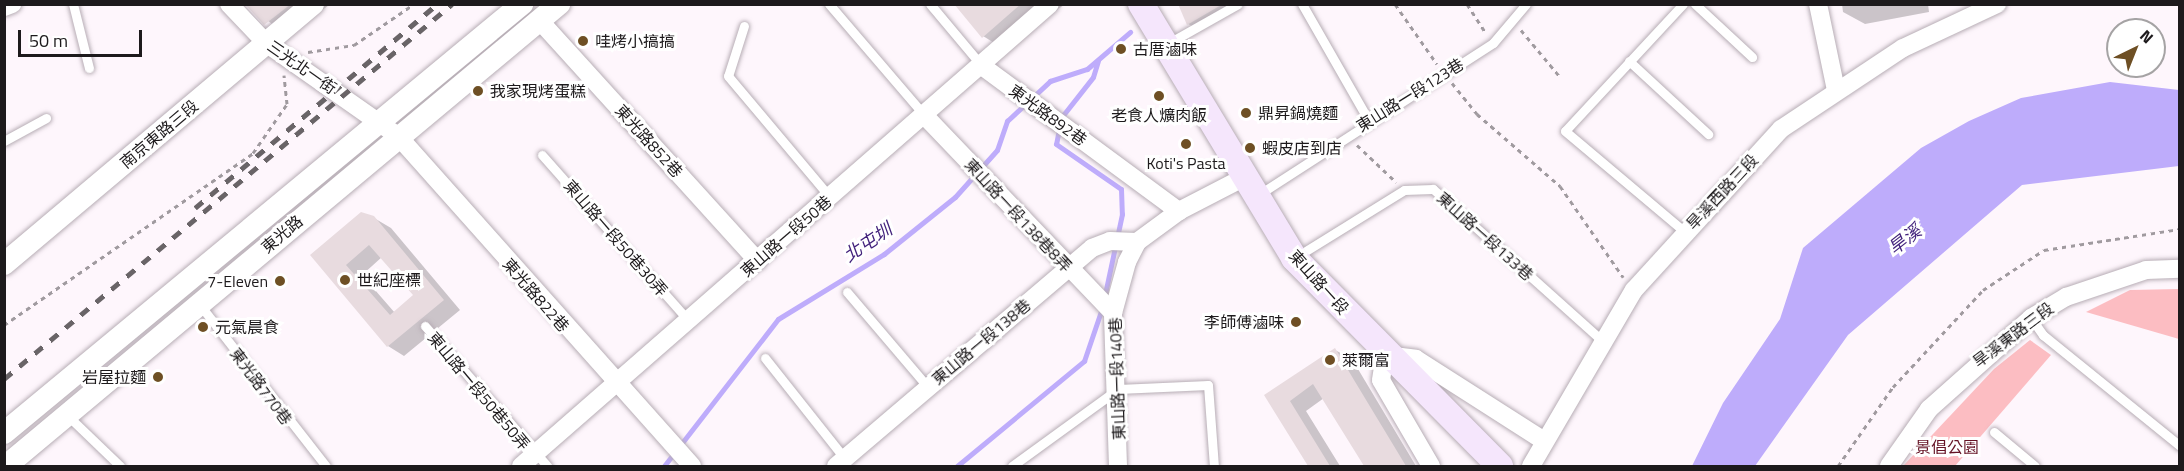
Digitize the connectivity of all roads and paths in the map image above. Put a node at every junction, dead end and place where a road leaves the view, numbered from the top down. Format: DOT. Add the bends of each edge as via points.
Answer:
graph roads {
  1 [pos="12,4"];
  2 [pos="73,4"];
  3 [pos="229,4"];
  4 [pos="314,4"];
  5 [pos="414,4"];
  6 [pos="522,4"];
  7 [pos="560,4"];
  8 [pos="829,4"];
  9 [pos="930,4"];
  10 [pos="1050,4"];
  11 [pos="1141,4"];
  12 [pos="1238,4"];
  13 [pos="1302,4"];
  14 [pos="1395,4"];
  15 [pos="1467,4"];
  16 [pos="1526,4"];
  17 [pos="1683,4"];
  18 [pos="1695,4"];
  19 [pos="1818,4"];
  20 [pos="1997,4"];
  21 [pos="4,7"];
  22 [pos="540,21"];
  23 [pos="1514,22"];
  24 [pos="744,26"];
  25 [pos="1493,43"];
  26 [pos="267,44"];
  27 [pos="1166,45"];
  28 [pos="1752,57"];
  29 [pos="1629,61"];
  30 [pos="294,64"];
  31 [pos="982,66"];
  32 [pos="89,68"];
  33 [pos="1444,75"];
  34 [pos="1561,78"];
  35 [pos="1836,90"];
  36 [pos="924,115"];
  37 [pos="46,118"];
  38 [pos="1369,121"];
  39 [pos="390,129"];
  40 [pos="1708,134"];
  41 [pos="1347,136"];
  42 [pos="4,141"];
  43 [pos="542,155"];
  44 [pos="1250,187"];
  45 [pos="1404,190"];
  46 [pos="830,197"];
  47 [pos="1179,211"];
  48 [pos="2180,229"];
  49 [pos="1685,232"];
  50 [pos="1137,242"];
  51 [pos="1294,258"];
  52 [pos="758,261"];
  53 [pos="4,264"];
  54 [pos="1068,268"];
  55 [pos="2180,269"];
  56 [pos="1634,290"];
  57 [pos="847,292"];
  58 [pos="199,304"];
  59 [pos="1113,313"];
  60 [pos="2031,318"];
  61 [pos="689,321"];
  62 [pos="4,325"];
  63 [pos="425,326"];
  64 [pos="1601,340"];
  65 [pos="1385,356"];
  66 [pos="765,358"];
  67 [pos="615,386"];
  68 [pos="927,386"];
  69 [pos="1118,389"];
  70 [pos="67,415"];
  71 [pos="1994,432"];
  72 [pos="4,433"];
  73 [pos="1544,441"];
  74 [pos="2180,446"];
  75 [pos="534,463"];
  76 [pos="840,463"];
  77 [pos="6,466"];
  78 [pos="120,466"];
  79 [pos="326,466"];
  80 [pos="692,466"];
  81 [pos="1012,466"];
  82 [pos="1118,466"];
  83 [pos="1214,466"];
  84 [pos="1431,466"];
  85 [pos="1500,466"];
  86 [pos="1532,466"];
  87 [pos="1838,466"];
  88 [pos="1889,466"];
  89 [pos="2035,466"];
  1 -- 21 [label="street"];
  2 -- 32 [label="lane"];
  3 -- 26 [label="street, 三光北一街"];
  4 -- 26 [label="street, 南京東路三段"];
  5 -- 30 [label="path" via="354,45 313,48"];
  6 -- 39 [label="street, 東光路"];
  7 -- 22 [label="street, 東光路"];
  8 -- 36 [label="lane"];
  9 -- 31 [label="lane, 東光路892巷"];
  10 -- 31 [label="street, 東山路一段50巷"];
  11 -- 27 [label="main road, 東山路一段"];
  12 -- 27 [label="lane"];
  13 -- 38 [label="lane"];
  14 -- 33 [label="path"];
  15 -- 25 [label="path"];
  16 -- 23 [label="lane, 東山路一段123巷"];
  17 -- 29 [label="lane"];
  18 -- 28 [label="lane"];
  19 -- 35 [label="street"];
  20 -- 35 [label="street, 旱溪西路三段" via="1920,39"];
  22 -- 39 [label="street, 東光路"];
  22 -- 52 [label="street, 東光路852巷"];
  23 -- 25 [label="lane, 東山路一段123巷"];
  23 -- 34 [label="path"];
  24 -- 46 [label="lane" via="728,76"];
  25 -- 33 [label="lane, 東山路一段123巷"];
  26 -- 30 [label="street, 三光北一街"];
  26 -- 53 [label="street, 南京東路三段"];
  27 -- 44 [label="main road, 東山路一段"];
  29 -- 40 [label="lane"];
  29 -- 49 [label="lane" via="1565,130"];
  30 -- 39 [label="street, 三光北一街"];
  30 -- 62 [label="path" via="280,79 287,104 280,122 253,153"];
  31 -- 36 [label="street, 東山路一段50巷"];
  31 -- 47 [label="street, 東光路892巷"];
  33 -- 38 [label="lane, 東山路一段123巷"];
  33 -- 56 [label="path" via="1476,114 1560,186"];
  35 -- 49 [label="street, 旱溪西路三段" via="1780,129"];
  36 -- 46 [label="street, 東山路一段50巷"];
  36 -- 54 [label="street, 東山路一段138巷8弄"];
  37 -- 42 [label="lane"];
  38 -- 41 [label="lane, 東山路一段123巷"];
  39 -- 58 [label="street, 東光路"];
  39 -- 67 [label="street, 東光路822巷"];
  39 -- 72 [label="street, 東光路"];
  41 -- 44 [label="lane, 東山路一段123巷"];
  41 -- 45 [label="path"];
  43 -- 61 [label="lane, 東山路一段50巷30弄"];
  44 -- 47 [label="street, 東山路一段140巷"];
  44 -- 51 [label="main road, 東山路一段"];
  45 -- 51 [label="lane"];
  45 -- 64 [label="lane, 東山路一段133巷" via="1433,189"];
  46 -- 52 [label="street, 東山路一段50巷"];
  47 -- 50 [label="street, 東山路一段140巷"];
  48 -- 87 [label="path" via="2044,250 1983,290 1893,387"];
  49 -- 56 [label="street, 旱溪西路三段"];
  50 -- 54 [label="street, 東山路一段138巷" via="1110,241"];
  50 -- 59 [label="street, 東山路一段140巷" via="1117,284"];
  51 -- 65 [label="main road, 東山路一段"];
  52 -- 61 [label="street, 東山路一段50巷"];
  54 -- 59 [label="street, 東山路一段138巷8弄"];
  54 -- 68 [label="street, 東山路一段138巷"];
  55 -- 60 [label="street, 旱溪東路三段" via="2126,276 2066,297"];
  56 -- 64 [label="street, 旱溪西路三段"];
  57 -- 68 [label="lane"];
  58 -- 70 [label="street, 東光路"];
  58 -- 79 [label="lane, 東光路770巷"];
  59 -- 69 [label="street, 東山路一段140巷"];
  60 -- 74 [label="lane" via="2043,335"];
  60 -- 88 [label="street, 旱溪東路三段" via="1929,408"];
  61 -- 67 [label="street, 東山路一段50巷"];
  63 -- 75 [label="lane, 東山路一段50巷50弄"];
  64 -- 73 [label="street, 旱溪西路三段"];
  65 -- 73 [label="street" via="1416,358"];
  65 -- 84 [label="street" via="1381,380"];
  65 -- 85 [label="main road, 東山路一段"];
  66 -- 76 [label="lane"];
  67 -- 75 [label="street, 東山路一段50巷"];
  67 -- 80 [label="street, 東光路822巷"];
  68 -- 76 [label="street, 東山路一段138巷"];
  69 -- 81 [label="lane"];
  69 -- 82 [label="street, 東山路一段140巷"];
  69 -- 83 [label="lane" via="1208,385"];
  70 -- 77 [label="street, 東光路"];
  70 -- 78 [label="lane"];
  71 -- 89 [label="lane"];
  73 -- 86 [label="street, 旱溪西路三段"];
}
